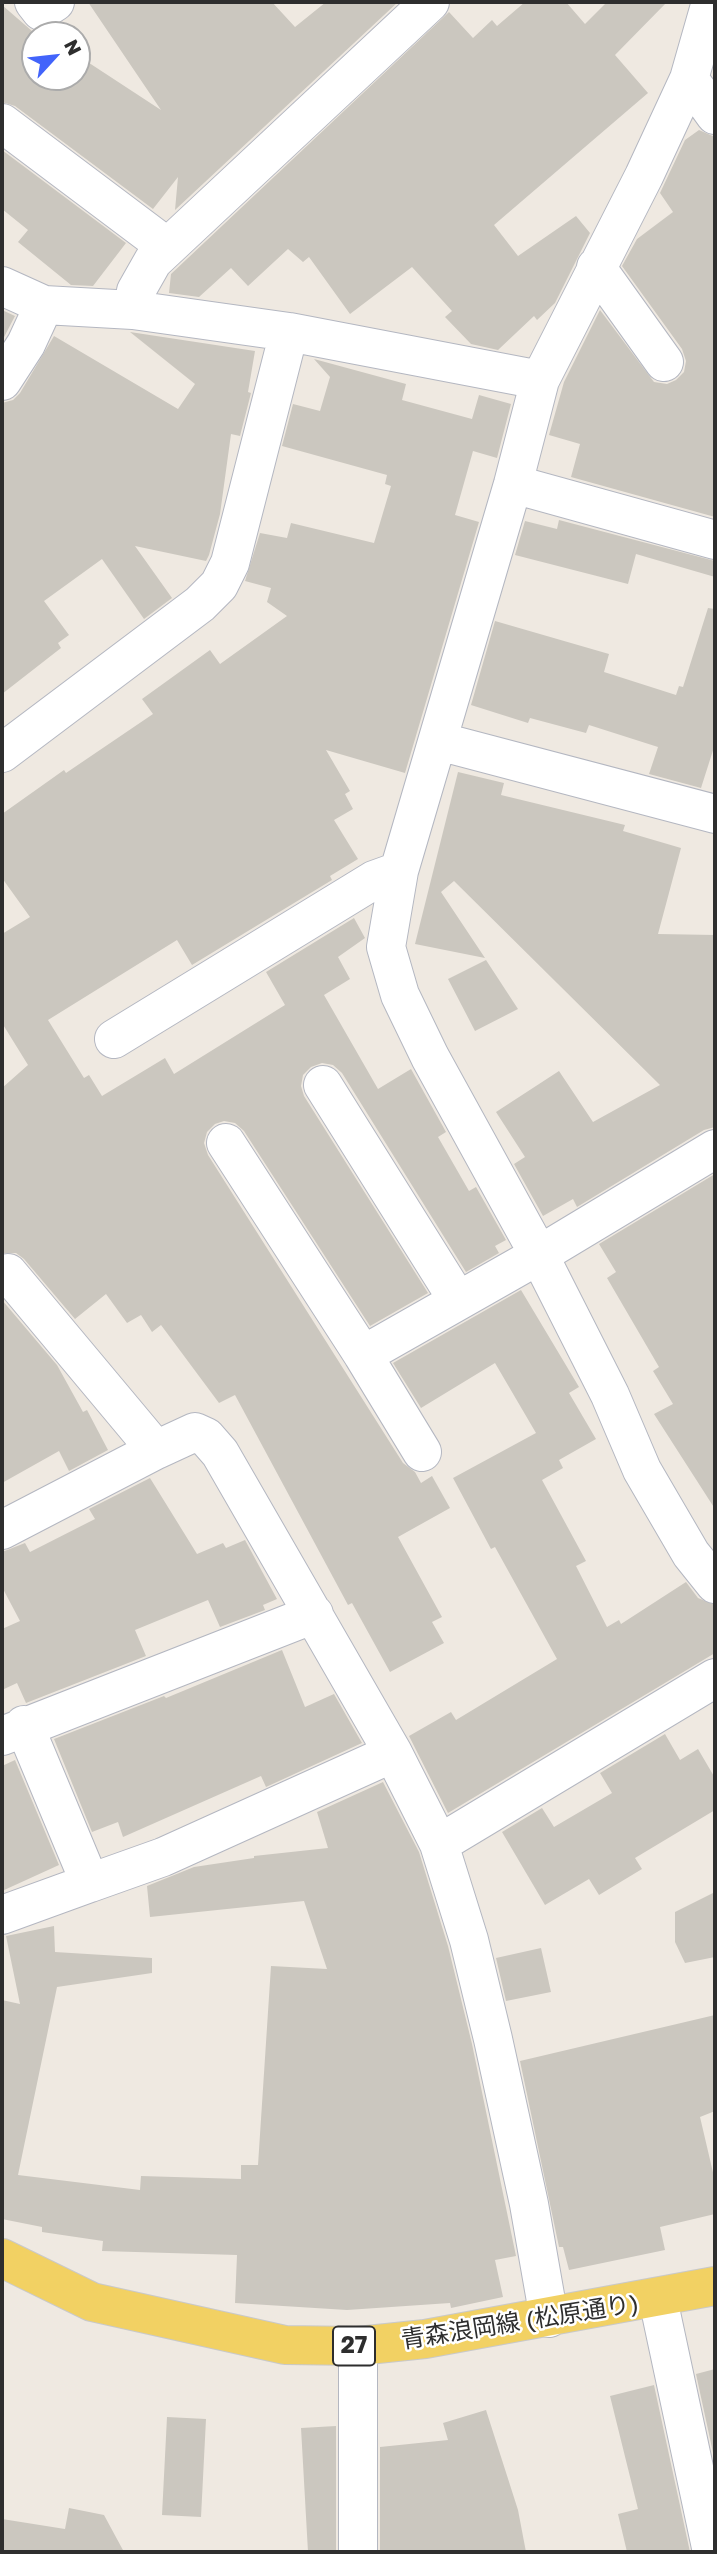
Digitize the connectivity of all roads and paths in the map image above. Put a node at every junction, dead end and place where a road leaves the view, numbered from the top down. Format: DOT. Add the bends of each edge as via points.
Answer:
graph roads {
  1 [pos="34,2"];
  2 [pos="55,2"];
  3 [pos="430,2"];
  4 [pos="711,2"];
  5 [pos="689,79"];
  6 [pos="715,115"];
  7 [pos="2,123"];
  8 [pos="167,247"];
  9 [pos="596,267"];
  10 [pos="2,286"];
  11 [pos="44,305"];
  12 [pos="133,310"];
  13 [pos="289,332"];
  14 [pos="664,362"];
  15 [pos="540,380"];
  16 [pos="2,381"];
  17 [pos="513,484"];
  18 [pos="715,540"];
  19 [pos="438,741"];
  20 [pos="2,753"];
  21 [pos="715,814"];
  22 [pos="399,871"];
  23 [pos="114,1039"];
  24 [pos="323,1085"];
  25 [pos="226,1143"];
  26 [pos="715,1149"];
  27 [pos="539,1255"];
  28 [pos="4,1272"];
  29 [pos="457,1299"];
  30 [pos="363,1355"];
  31 [pos="156,1450"];
  32 [pos="422,1452"];
  33 [pos="2,1530"];
  34 [pos="715,1584"];
  35 [pos="314,1614"];
  36 [pos="715,1678"];
  37 [pos="13,1731"];
  38 [pos="393,1753"];
  39 [pos="439,1844"];
  40 [pos="90,1883"];
  41 [pos="2,1915"];
  42 [pos="2,2258"];
  43 [pos="715,2286"];
  44 [pos="658,2299"];
  45 [pos="549,2318"];
  46 [pos="358,2346"];
  47 [pos="358,2552"];
  48 [pos="712,2552"];
  1 -- 2 [label="street" via="41,11"];
  3 -- 8 [label="street"];
  4 -- 5 [label="street"];
  5 -- 6 [label="street"];
  5 -- 9 [label="street"];
  7 -- 8 [label="street"];
  8 -- 12 [label="street" via="143,276"];
  9 -- 14 [label="street"];
  9 -- 15 [label="street"];
  10 -- 11 [label="street"];
  11 -- 12 [label="street"];
  11 -- 16 [label="street"];
  12 -- 13 [label="street"];
  13 -- 15 [label="street"];
  13 -- 20 [label="street" via="230,563 219,585"];
  15 -- 17 [label="street"];
  17 -- 18 [label="street"];
  17 -- 19 [label="street"];
  19 -- 21 [label="street"];
  19 -- 22 [label="street"];
  22 -- 23 [label="street" via="374,880"];
  22 -- 27 [label="street" via="386,947 400,995"];
  24 -- 29 [label="street"];
  25 -- 30 [label="street"];
  26 -- 27 [label="street"];
  27 -- 29 [label="street"];
  27 -- 34 [label="street" via="642,1469 691,1554"];
  28 -- 31 [label="street"];
  29 -- 30 [label="street"];
  30 -- 32 [label="street"];
  31 -- 33 [label="street"];
  31 -- 35 [label="street" via="195,1432 206,1437 220,1453"];
  35 -- 37 [label="street"];
  35 -- 38 [label="street"];
  36 -- 39 [label="street"];
  37 -- 40 [label="street"];
  38 -- 39 [label="street"];
  38 -- 40 [label="street" via="163,1857"];
  39 -- 45 [label="street" via="493,2039"];
  40 -- 41 [label="street"];
  42 -- 46 [label="main road, 青森浪岡線 (松原通り) / 27" via="92,2302 285,2345"];
  43 -- 44 [label="main road, 青森浪岡線 (松原通り) / 27"];
  44 -- 45 [label="main road, 青森浪岡線 (松原通り) / 27"];
  44 -- 48 [label="street"];
  45 -- 46 [label="main road, 青森浪岡線 (松原通り) / 27"];
  46 -- 47 [label="street"];
}
